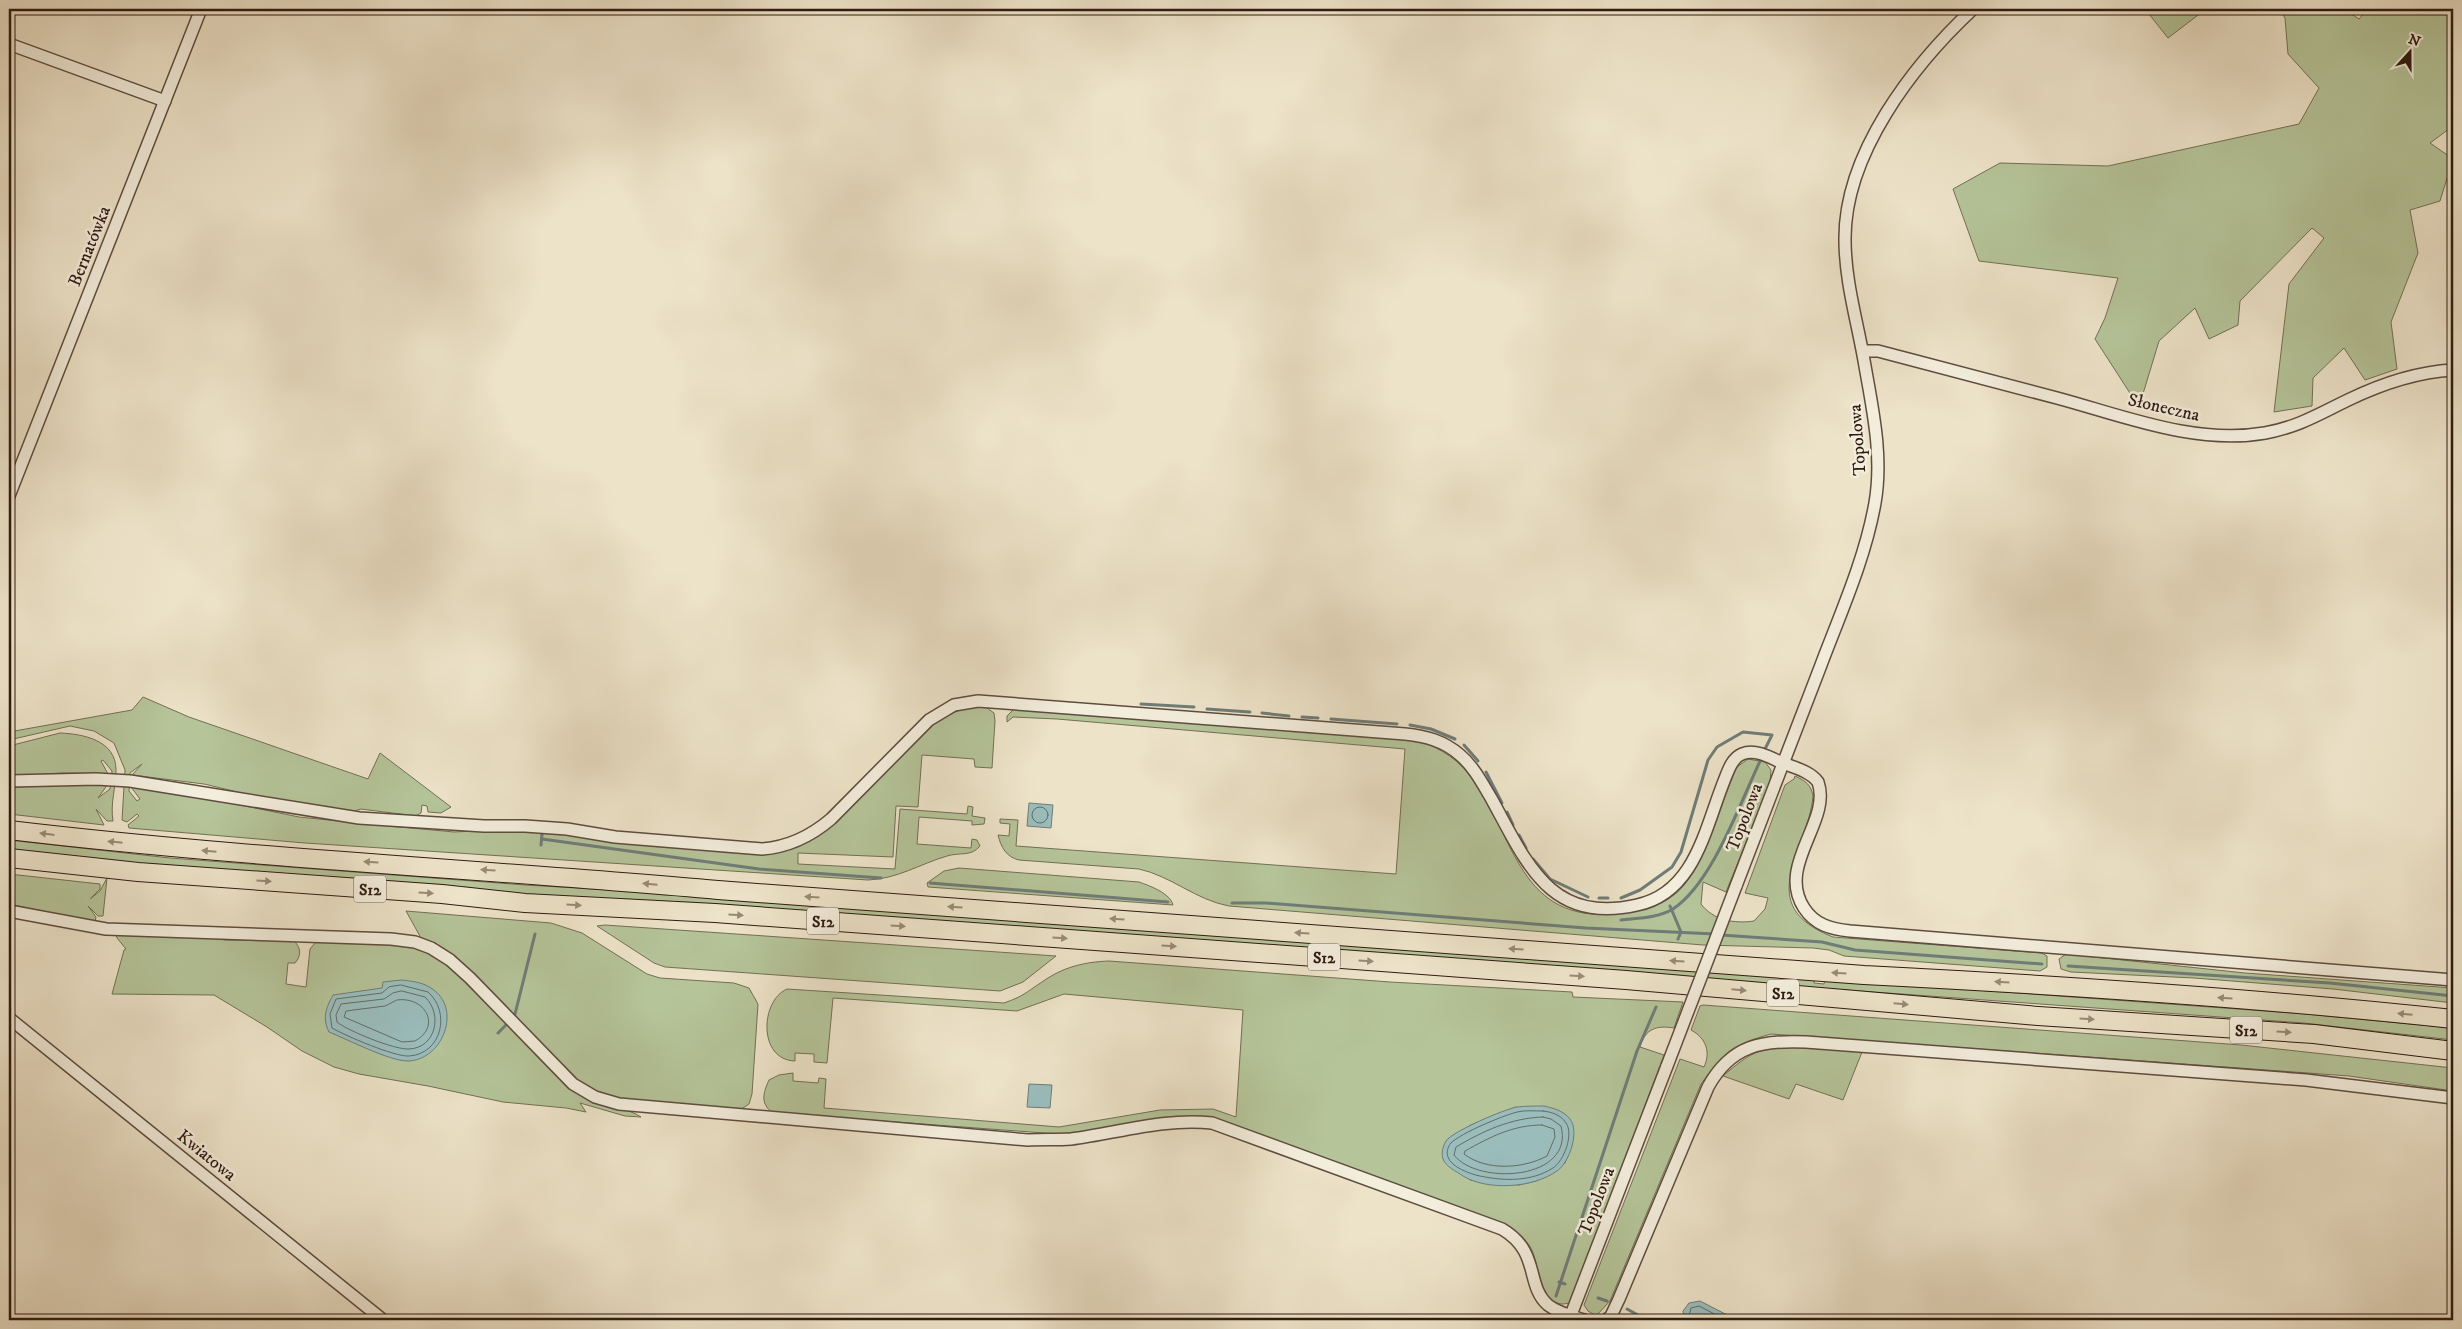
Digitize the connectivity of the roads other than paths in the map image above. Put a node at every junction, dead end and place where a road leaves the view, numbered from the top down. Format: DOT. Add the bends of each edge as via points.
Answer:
graph roads {
  1 [pos="201,9"];
  2 [pos="1973,9"];
  3 [pos="9,44"];
  4 [pos="165,101"];
  5 [pos="1863,352"];
  6 [pos="2453,370"];
  7 [pos="9,496"];
  8 [pos="1783,763"];
  9 [pos="9,781"];
  10 [pos="9,830"];
  11 [pos="9,858"];
  12 [pos="9,911"];
  13 [pos="2453,980"];
  14 [pos="9,1018"];
  15 [pos="2453,1019"];
  16 [pos="2453,1051"];
  17 [pos="2453,1098"];
  18 [pos="1570,1318"];
  19 [pos="383,1320"];
  20 [pos="1584,1320"];
  21 [pos="1606,1320"];
  1 -- 4 [label="street, Bernatówka"];
  2 -- 5 [label="street, Topolowa" via="1933,49 1896,99 1872,141 1853,186 1845,227 1846,261"];
  3 -- 4 [label="street"];
  4 -- 7 [label="street, Bernatówka"];
  5 -- 6 [label="street, Słoneczna" via="1878,351 2204,435 2241,435 2296,426 2349,399 2393,382"];
  5 -- 8 [label="street, Topolowa" via="1877,439 1875,501 1858,567"];
  8 -- 9 [label="street" via="1755,752 1737,757 1686,873 1676,885 1656,898 1618,908 1582,905 1560,896 1542,883 1527,864 1478,777 1466,761 1438,741 1405,734 1022,703 978,701 946,708 929,720 831,818 815,831 781,847 615,837 525,826 359,818 108,779"];
  8 -- 13 [label="street" via="1812,776 1820,790 1819,806 1797,872 1796,886 1806,912 1827,927"];
  8 -- 18 [label="street, Topolowa, bridge"];
  15 -- 10 [label="highway, S12, one-way" via="2308,1004 727,891 144,845"];
  11 -- 16 [label="highway, S12, one-way" via="138,872 525,903 715,913 1626,980 2038,1016 2314,1034"];
  12 -- 18 [label="street" via="120,929 391,939 423,945 450,960 470,978 573,1084 595,1098 619,1104 1028,1140 1070,1139 1166,1122 1212,1123 1502,1229 1524,1249 1544,1301"];
  14 -- 19 [label="street, Kwiatowa"];
  17 -- 21 [label="street" via="2306,1080 1815,1042 1759,1044 1729,1059 1708,1087 1616,1305"];
  18 -- 20 [label="street"];
}
